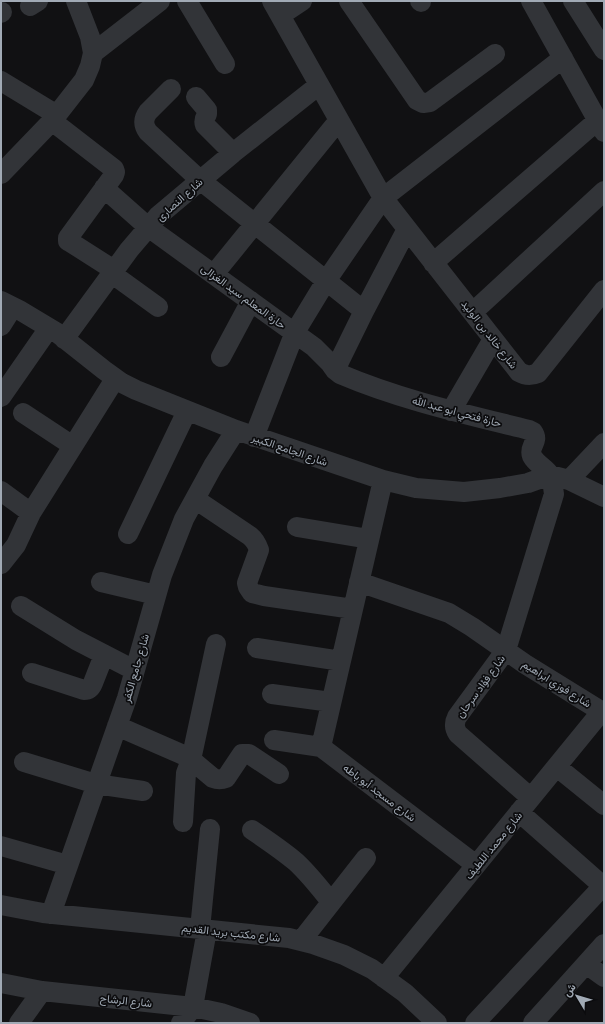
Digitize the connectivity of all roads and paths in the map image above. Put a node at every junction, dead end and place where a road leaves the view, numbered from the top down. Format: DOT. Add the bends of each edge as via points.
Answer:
graph roads {
  1 [pos="76,1"];
  2 [pos="160,1"];
  3 [pos="187,1"];
  4 [pos="302,1"];
  5 [pos="349,1"];
  6 [pos="531,1"];
  7 [pos="573,1"];
  8 [pos="277,8"];
  9 [pos="598,25"];
  10 [pos="604,50"];
  11 [pos="93,53"];
  12 [pos="495,54"];
  13 [pos="562,58"];
  14 [pos="226,64"];
  15 [pos="1,81"];
  16 [pos="319,84"];
  17 [pos="171,89"];
  18 [pos="196,97"];
  19 [pos="54,118"];
  20 [pos="339,120"];
  21 [pos="601,126"];
  22 [pos="233,153"];
  23 [pos="1,174"];
  24 [pos="200,180"];
  25 [pos="104,188"];
  26 [pos="604,191"];
  27 [pos="383,198"];
  28 [pos="255,224"];
  29 [pos="148,227"];
  30 [pos="407,229"];
  31 [pos="434,263"];
  32 [pos="113,271"];
  33 [pos="214,274"];
  34 [pos="326,280"];
  35 [pos="604,290"];
  36 [pos="251,300"];
  37 [pos="7,304"];
  38 [pos="158,308"];
  39 [pos="364,311"];
  40 [pos="473,312"];
  41 [pos="1,326"];
  42 [pos="295,332"];
  43 [pos="57,333"];
  44 [pos="493,339"];
  45 [pos="221,357"];
  46 [pos="334,370"];
  47 [pos="115,379"];
  48 [pos="1,397"];
  49 [pos="451,410"];
  50 [pos="187,411"];
  51 [pos="23,413"];
  52 [pos="236,430"];
  53 [pos="254,437"];
  54 [pos="604,443"];
  55 [pos="73,446"];
  56 [pos="550,475"];
  57 [pos="383,480"];
  58 [pos="569,480"];
  59 [pos="3,496"];
  60 [pos="604,497"];
  61 [pos="194,499"];
  62 [pos="31,513"];
  63 [pos="297,527"];
  64 [pos="128,534"];
  65 [pos="369,539"];
  66 [pos="1,564"];
  67 [pos="101,582"];
  68 [pos="359,582"];
  69 [pos="156,594"];
  70 [pos="21,606"];
  71 [pos="353,609"];
  72 [pos="216,644"];
  73 [pos="257,648"];
  74 [pos="506,650"];
  75 [pos="104,655"];
  76 [pos="341,660"];
  77 [pos="134,670"];
  78 [pos="32,673"];
  79 [pos="272,694"];
  80 [pos="331,702"];
  81 [pos="603,712"];
  82 [pos="117,726"];
  83 [pos="274,740"];
  84 [pos="321,747"];
  85 [pos="191,760"];
  86 [pos="24,762"];
  87 [pos="556,767"];
  88 [pos="279,774"];
  89 [pos="96,784"];
  90 [pos="143,791"];
  91 [pos="525,805"];
  92 [pos="604,805"];
  93 [pos="183,822"];
  94 [pos="210,829"];
  95 [pos="252,830"];
  96 [pos="1,846"];
  97 [pos="366,858"];
  98 [pos="68,865"];
  99 [pos="476,866"];
  100 [pos="603,885"];
  101 [pos="331,902"];
  102 [pos="1,905"];
  103 [pos="51,914"];
  104 [pos="204,930"];
  105 [pos="301,941"];
  106 [pos="604,944"];
  107 [pos="586,964"];
  108 [pos="604,977"];
  109 [pos="384,978"];
  110 [pos="1,983"];
  111 [pos="42,992"];
  112 [pos="187,1015"];
  113 [pos="539,1021"];
  114 [pos="19,1023"];
  115 [pos="250,1023"];
  116 [pos="437,1023"];
  117 [pos="475,1023"];
  1 -- 11 [label="street" via="90,37"];
  2 -- 11 [label="street"];
  3 -- 14 [label="street"];
  4 -- 8 [label="street"];
  5 -- 12 [label="street" via="417,100 423,103 430,102"];
  6 -- 13 [label="street"];
  7 -- 9 [label="street"];
  8 -- 16 [label="street, شارع خالد بن الوليد"];
  9 -- 10 [label="street"];
  11 -- 19 [label="street" via="84,80"];
  13 -- 21 [label="street"];
  13 -- 27 [label="street"];
  15 -- 19 [label="street"];
  16 -- 20 [label="street, شارع خالد بن الوليد"];
  16 -- 22 [label="street, شارع النصارى"];
  17 -- 24 [label="street" via="145,115 145,128"];
  18 -- 22 [label="street" via="207,110 204,117 205,125"];
  19 -- 23 [label="street"];
  19 -- 25 [label="street" via="114,169 115,174"];
  20 -- 27 [label="street, شارع خالد بن الوليد"];
  20 -- 28 [label="street"];
  21 -- 31 [label="street"];
  22 -- 24 [label="street, شارع النصارى"];
  24 -- 28 [label="street"];
  24 -- 29 [label="street, شارع النصارى"];
  25 -- 29 [label="street, حارة المعلم سيد الغزالى"];
  25 -- 32 [label="street" via="68,237 68,241"];
  26 -- 40 [label="street"];
  27 -- 30 [label="street, شارع خالد بن الوليد"];
  27 -- 34 [label="street"];
  28 -- 33 [label="street"];
  28 -- 34 [label="street"];
  29 -- 32 [label="street, شارع النصارى"];
  29 -- 33 [label="street, حارة المعلم سيد الغزالى"];
  30 -- 31 [label="street, شارع خالد بن الوليد"];
  30 -- 39 [label="street"];
  31 -- 40 [label="street, شارع خالد بن الوليد"];
  32 -- 38 [label="street"];
  32 -- 43 [label="street, شارع النصارى"];
  33 -- 36 [label="street, حارة المعلم سيد الغزالى"];
  34 -- 39 [label="street"];
  34 -- 42 [label="street"];
  35 -- 44 [label="street, شارع خالد بن الوليد" via="534,375 524,375 520,372"];
  36 -- 42 [label="street, حارة المعلم سيد الغزالى"];
  36 -- 45 [label="street"];
  37 -- 41 [label="street"];
  37 -- 43 [label="street, شارع الجامع الكبير"];
  39 -- 46 [label="street"];
  40 -- 44 [label="street, شارع خالد بن الوليد"];
  42 -- 46 [label="street, حارة المعلم سيد الغزالى" via="318,350"];
  42 -- 53 [label="street"];
  43 -- 47 [label="street, شارع الجامع الكبير"];
  43 -- 48 [label="street, شارع النصارى"];
  44 -- 49 [label="street"];
  46 -- 49 [label="street, حارة فتحي ابو عبد الله" via="400,396"];
  47 -- 50 [label="street, شارع الجامع الكبير"];
  47 -- 55 [label="street"];
  49 -- 56 [label="street, حارة فتحي ابو عبد الله" via="533,432 533,458"];
  50 -- 52 [label="street, شارع الجامع الكبير"];
  50 -- 64 [label="street"];
  51 -- 55 [label="street"];
  52 -- 53 [label="street, شارع الجامع الكبير"];
  52 -- 61 [label="street, شارع جامع الكفر"];
  53 -- 57 [label="street, شارع الجامع الكبير"];
  54 -- 58 [label="street"];
  55 -- 62 [label="street"];
  56 -- 57 [label="street, شارع الجامع الكبير" via="528,483 464,492 416,488"];
  56 -- 58 [label="street"];
  56 -- 74 [label="street, شارع فؤاد سرحان" via="554,494"];
  57 -- 65 [label="street"];
  58 -- 60 [label="street"];
  59 -- 62 [label="street"];
  61 -- 69 [label="street, شارع جامع الكفر"];
  61 -- 71 [label="street" via="258,544 259,550 247,583 252,593"];
  62 -- 66 [label="street" via="16,545"];
  63 -- 65 [label="street"];
  65 -- 68 [label="street"];
  67 -- 69 [label="street"];
  68 -- 71 [label="street"];
  68 -- 74 [label="street, شارع فوزي ابراهيم" via="449,613"];
  69 -- 77 [label="street, شارع جامع الكفر"];
  70 -- 75 [label="street"];
  71 -- 76 [label="street"];
  72 -- 85 [label="street"];
  73 -- 76 [label="street"];
  74 -- 81 [label="street, شارع فوزي ابراهيم"];
  74 -- 91 [label="street, شارع فؤاد سرحان" via="456,717 454,726 458,734"];
  75 -- 77 [label="street"];
  75 -- 78 [label="street" via="88,690"];
  76 -- 80 [label="street"];
  77 -- 82 [label="street, شارع جامع الكفر"];
  79 -- 80 [label="street"];
  80 -- 84 [label="street"];
  81 -- 87 [label="street, شارع محمد اللطيف"];
  82 -- 85 [label="street"];
  82 -- 89 [label="street, شارع جامع الكفر"];
  83 -- 84 [label="street, شارع مسجد أبو باطه"];
  84 -- 99 [label="street, شارع مسجد أبو باطه"];
  85 -- 88 [label="street" via="213,778 220,780 226,778 242,754 246,753"];
  85 -- 93 [label="street" via="186,773"];
  86 -- 89 [label="street"];
  87 -- 91 [label="street, شارع محمد اللطيف"];
  87 -- 92 [label="street"];
  89 -- 90 [label="street"];
  89 -- 98 [label="street, شارع جامع الكفر"];
  91 -- 99 [label="street, شارع محمد اللطيف"];
  91 -- 100 [label="street, شارع فؤاد سرحان"];
  94 -- 104 [label="street"];
  95 -- 101 [label="street" via="296,862"];
  96 -- 98 [label="street"];
  97 -- 101 [label="street"];
  98 -- 103 [label="street, شارع جامع الكفر"];
  99 -- 109 [label="street, شارع محمد اللطيف"];
  100 -- 117 [label="street"];
  101 -- 105 [label="street"];
  102 -- 103 [label="street, شارع مكتب بريد القديم"];
  103 -- 104 [label="street, شارع مكتب بريد القديم"];
  104 -- 105 [label="street, شارع مكتب بريد القديم"];
  104 -- 112 [label="street"];
  105 -- 109 [label="street, شارع مكتب بريد القديم" via="344,955"];
  106 -- 107 [label="street"];
  107 -- 108 [label="street"];
  107 -- 113 [label="street"];
  109 -- 116 [label="street, شارع مكتب بريد القديم" via="405,993"];
  110 -- 111 [label="street, شارع الرشاح"];
  111 -- 112 [label="street, شارع الرشاح"];
  111 -- 114 [label="street"];
  112 -- 115 [label="street, شارع الرشاح" via="220,1013"];
}
